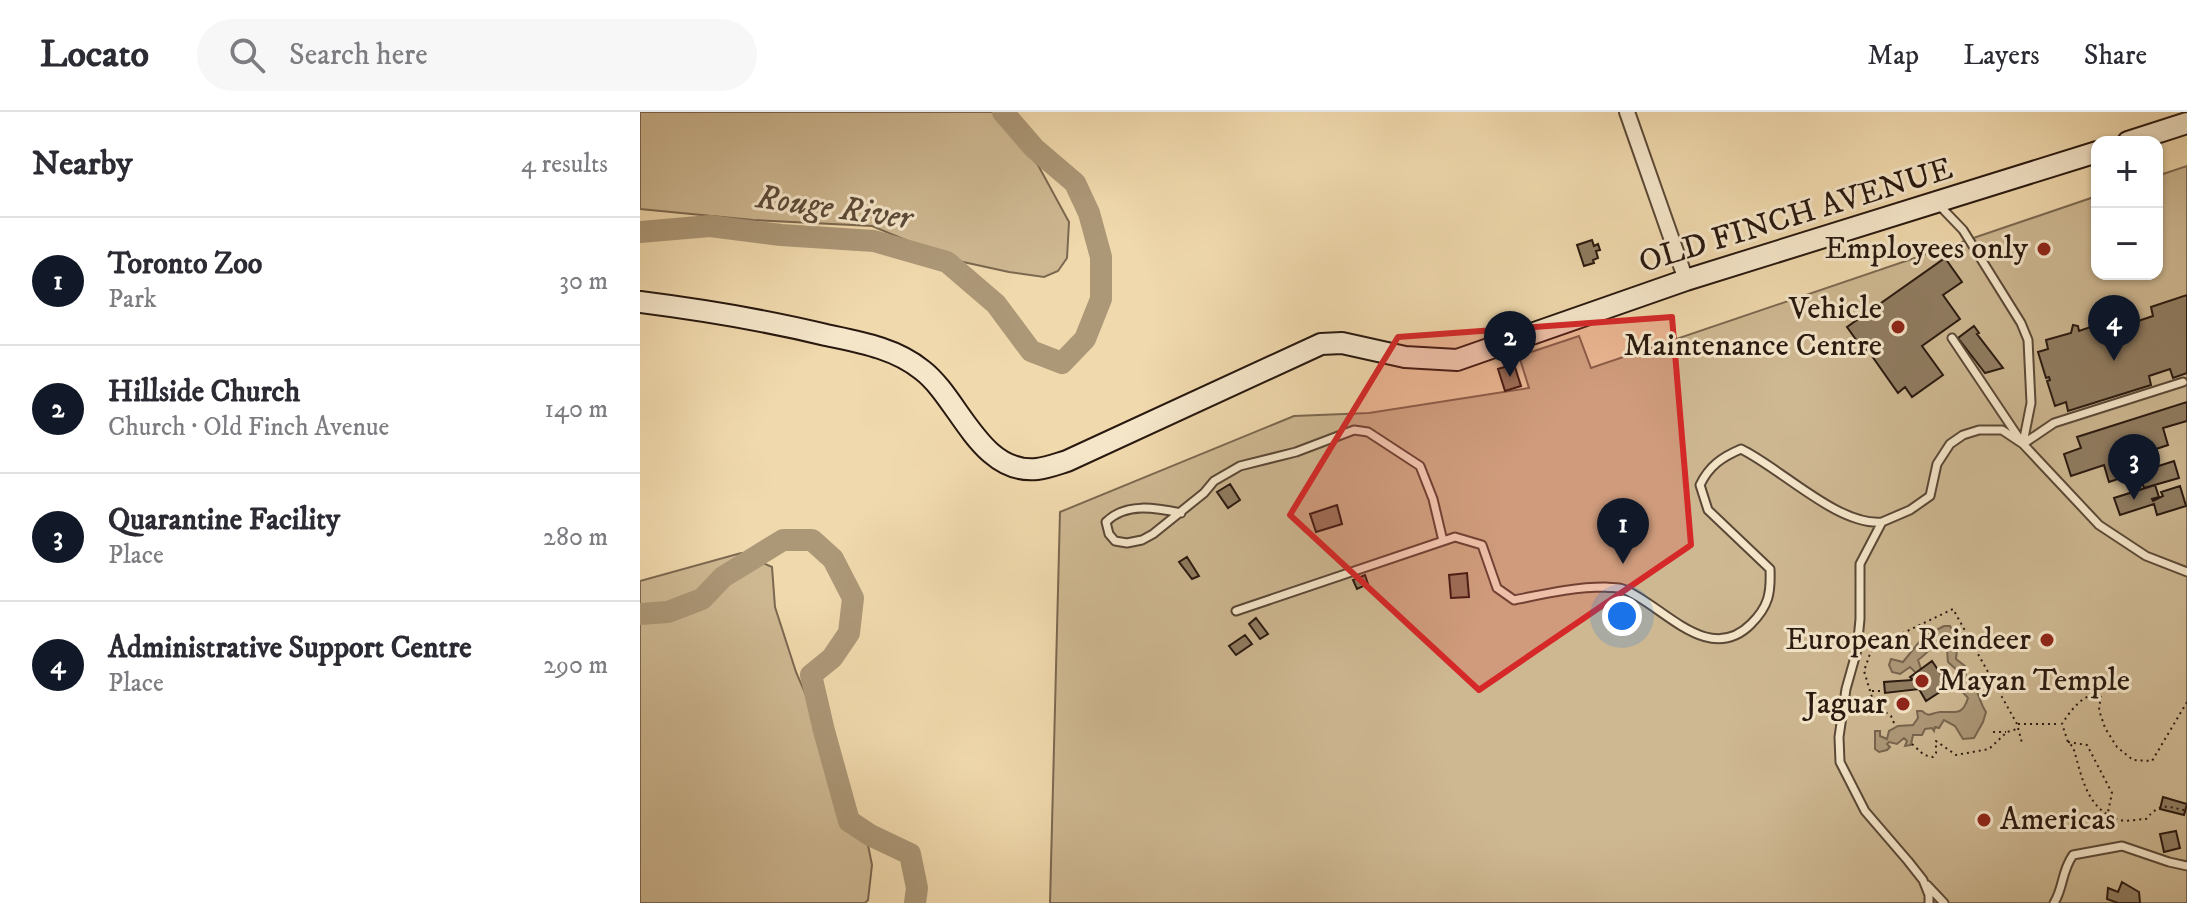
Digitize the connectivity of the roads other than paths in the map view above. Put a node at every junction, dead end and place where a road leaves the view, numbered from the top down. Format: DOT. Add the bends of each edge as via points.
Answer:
graph roads {
  1 [pos="1627,112"];
  2 [pos="2187,123"];
  3 [pos="2147,136"];
  4 [pos="2091,154"];
  5 [pos="1937,203"];
  6 [pos="1686,280"];
  7 [pos="640,302"];
  8 [pos="1952,338"];
  9 [pos="2183,382"];
  10 [pos="2023,444"];
  11 [pos="1181,513"];
  12 [pos="1882,522"];
  13 [pos="1443,541"];
  14 [pos="2187,572"];
  15 [pos="1236,611"];
  16 [pos="2187,866"];
  17 [pos="1923,880"];
  18 [pos="1929,903"];
  19 [pos="1944,903"];
  20 [pos="2054,903"];
  1 -- 6 [label="street"];
  2 -- 3 [label="street"];
  4 -- 5 [label="street, OLD FINCH AVENUE"];
  5 -- 6 [label="street, OLD FINCH AVENUE"];
  5 -- 10 [label="lane" via="1963,230 2028,340 2031,403"];
  6 -- 7 [label="street, OLD FINCH AVENUE" via="1457,360 1321,344 1067,461 1037,469 1017,468 996,457 923,370 883,348 751,317"];
  8 -- 10 [label="lane"];
  9 -- 10 [label="lane" via="2054,423"];
  10 -- 12 [label="lane" via="2002,430 1963,435 1937,464 1930,496"];
  10 -- 14 [label="lane" via="2099,525 2146,556"];
  11 -- 11 [label="lane" via="1135,508 1106,522 1115,541 1127,543 1153,534"];
  11 -- 13 [label="lane" via="1214,481 1240,466 1354,430 1368,432 1420,466"];
  12 -- 13 [label="lane" via="1859,520 1817,500 1741,449 1723,457 1700,485 1708,510 1770,569 1771,593 1743,633 1722,640 1698,636 1621,588 1581,587 1514,600 1497,588 1482,545 1455,537"];
  12 -- 17 [label="lane" via="1860,564 1857,650 1840,718 1840,762 1865,811"];
  13 -- 15 [label="lane"];
  16 -- 20 [label="lane" via="2122,846 2073,855"];
  17 -- 18 [label="lane"];
  17 -- 19 [label="lane"];
}
